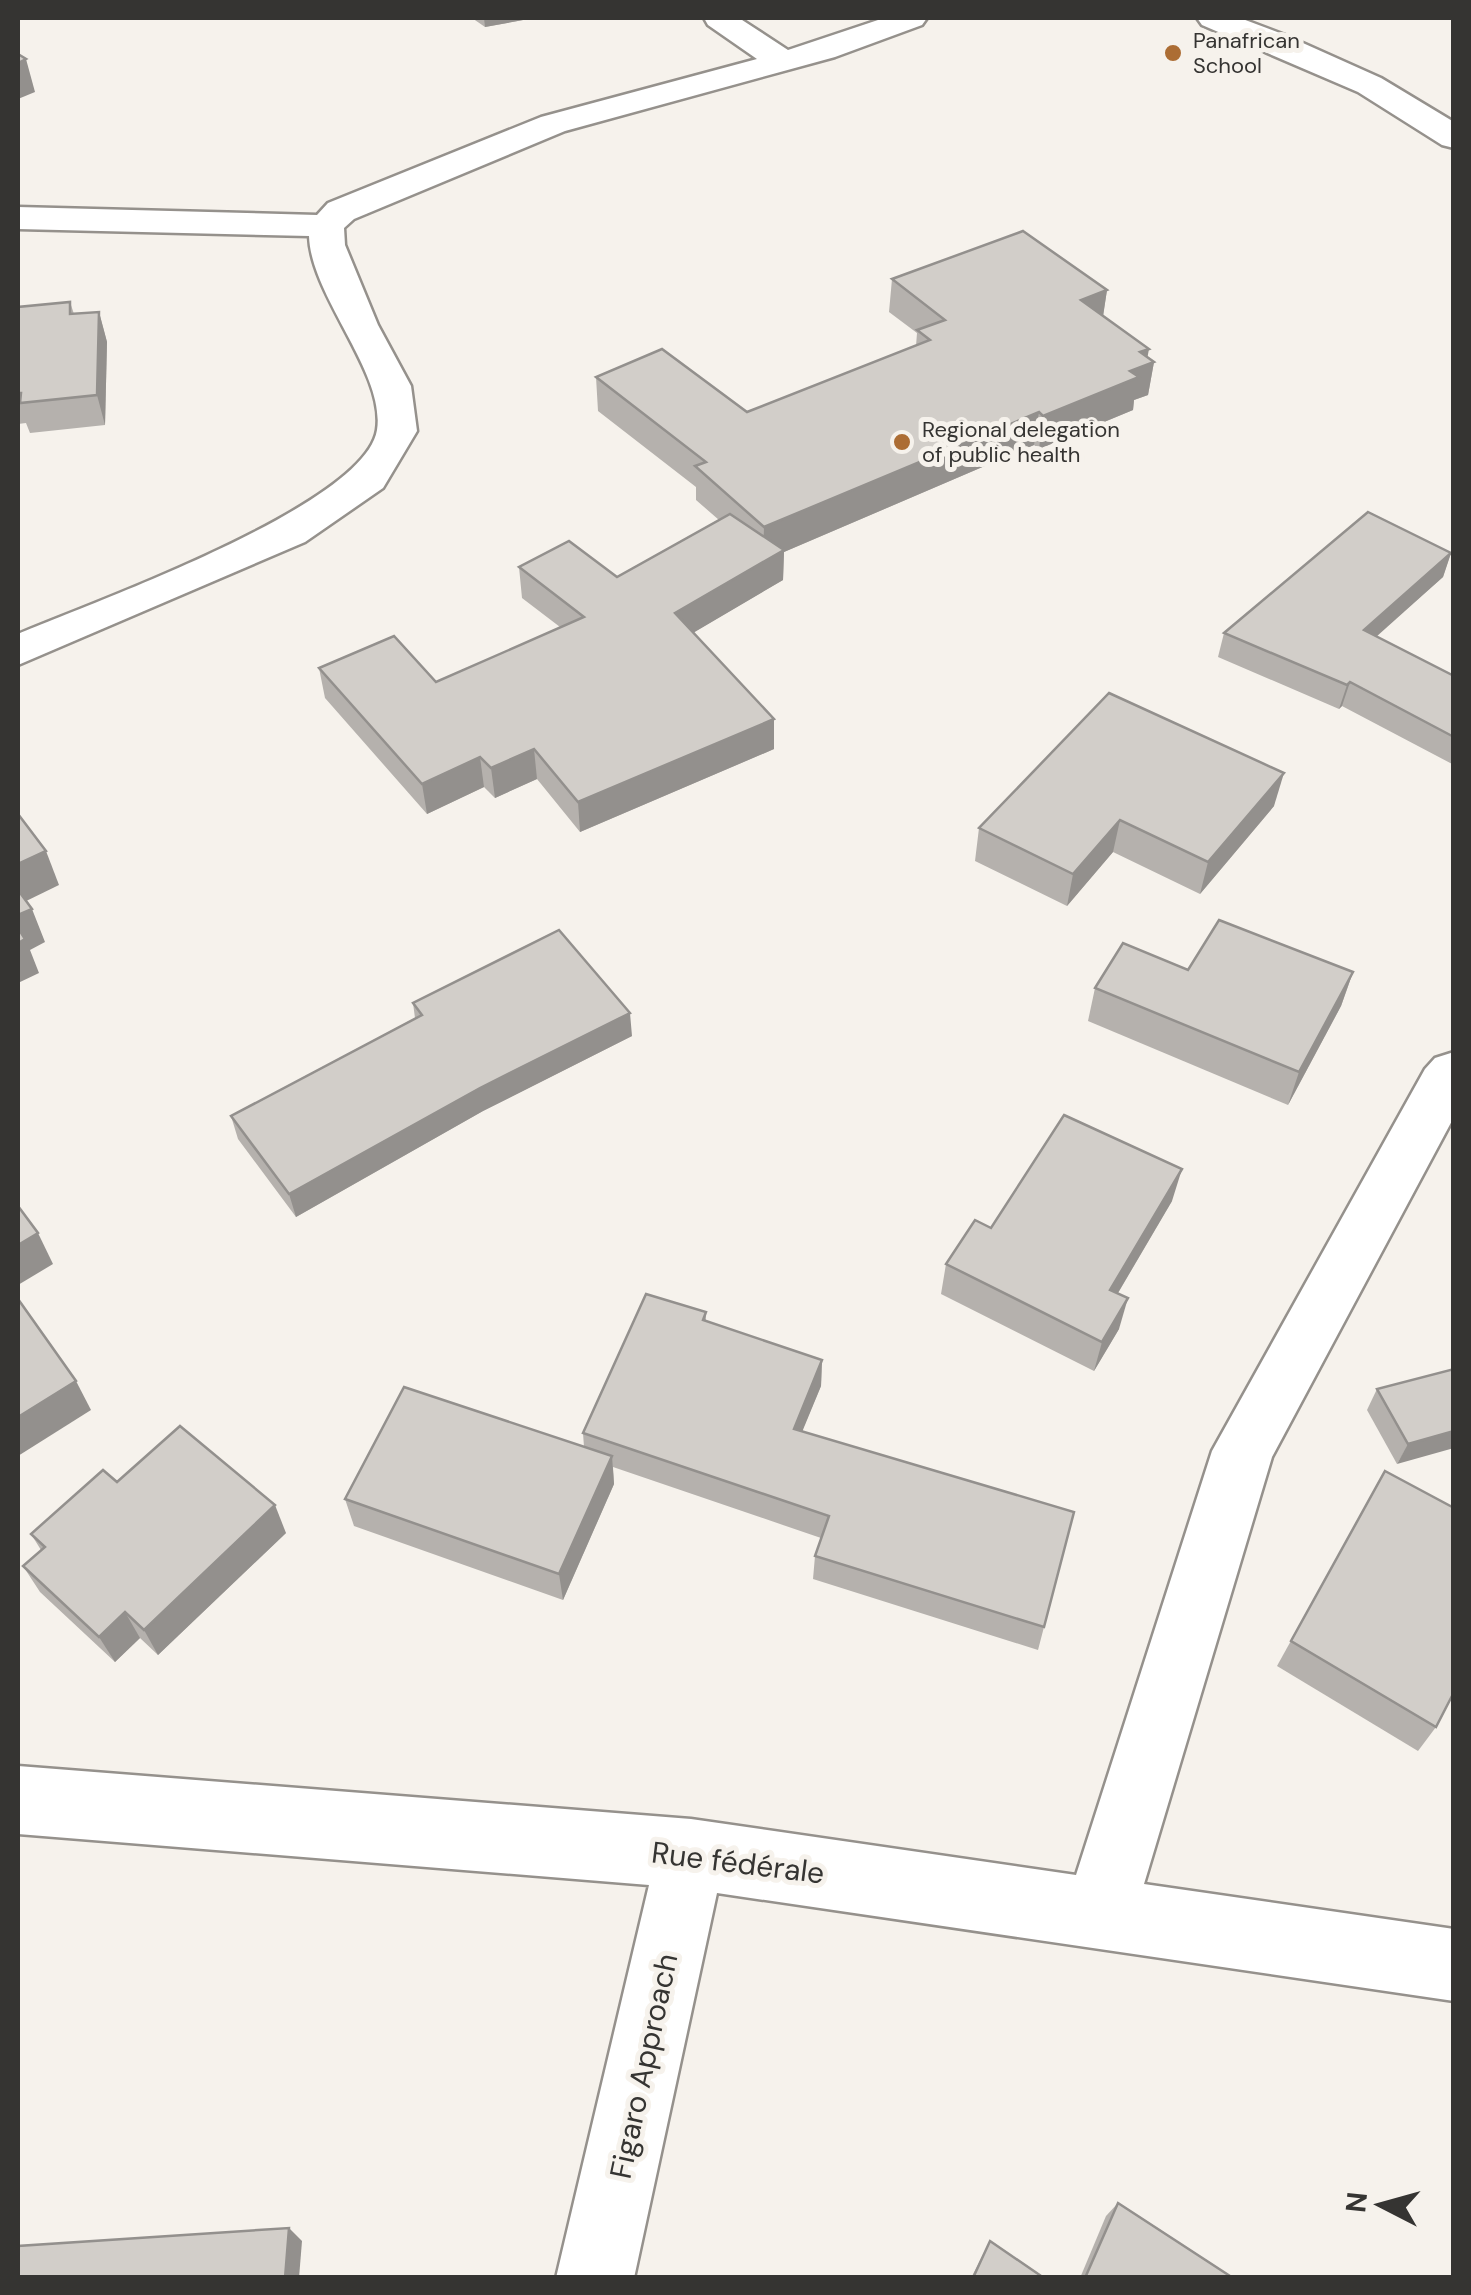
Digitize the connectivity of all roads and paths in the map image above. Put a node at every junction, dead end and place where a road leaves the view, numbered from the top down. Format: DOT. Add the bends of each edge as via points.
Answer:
graph roads {
  1 [pos="719,18"];
  2 [pos="912,18"];
  3 [pos="1212,18"];
  4 [pos="782,61"];
  5 [pos="1454,100"];
  6 [pos="1420,112"];
  7 [pos="1454,138"];
  8 [pos="18,218"];
  9 [pos="326,226"];
  10 [pos="18,651"];
  11 [pos="1454,1073"];
  12 [pos="18,1800"];
  13 [pos="691,1854"];
  14 [pos="1099,1915"];
  15 [pos="1454,1965"];
  16 [pos="595,2278"];
  1 -- 4 [label="street"];
  2 -- 4 [label="street"];
  3 -- 6 [label="street"];
  4 -- 9 [label="street" via="554,124 341,211"];
  5 -- 6 [label="street"];
  6 -- 7 [label="street"];
  8 -- 9 [label="street"];
  9 -- 10 [label="street" via="326,245 391,386 397,431 368,479 290,533"];
  11 -- 14 [label="street" via="1243,1451"];
  12 -- 13 [label="street, Rue fédérale"];
  13 -- 14 [label="street, Rue fédérale"];
  13 -- 16 [label="street, Figaro Approach"];
  14 -- 15 [label="street, Rue fédérale"];
}
